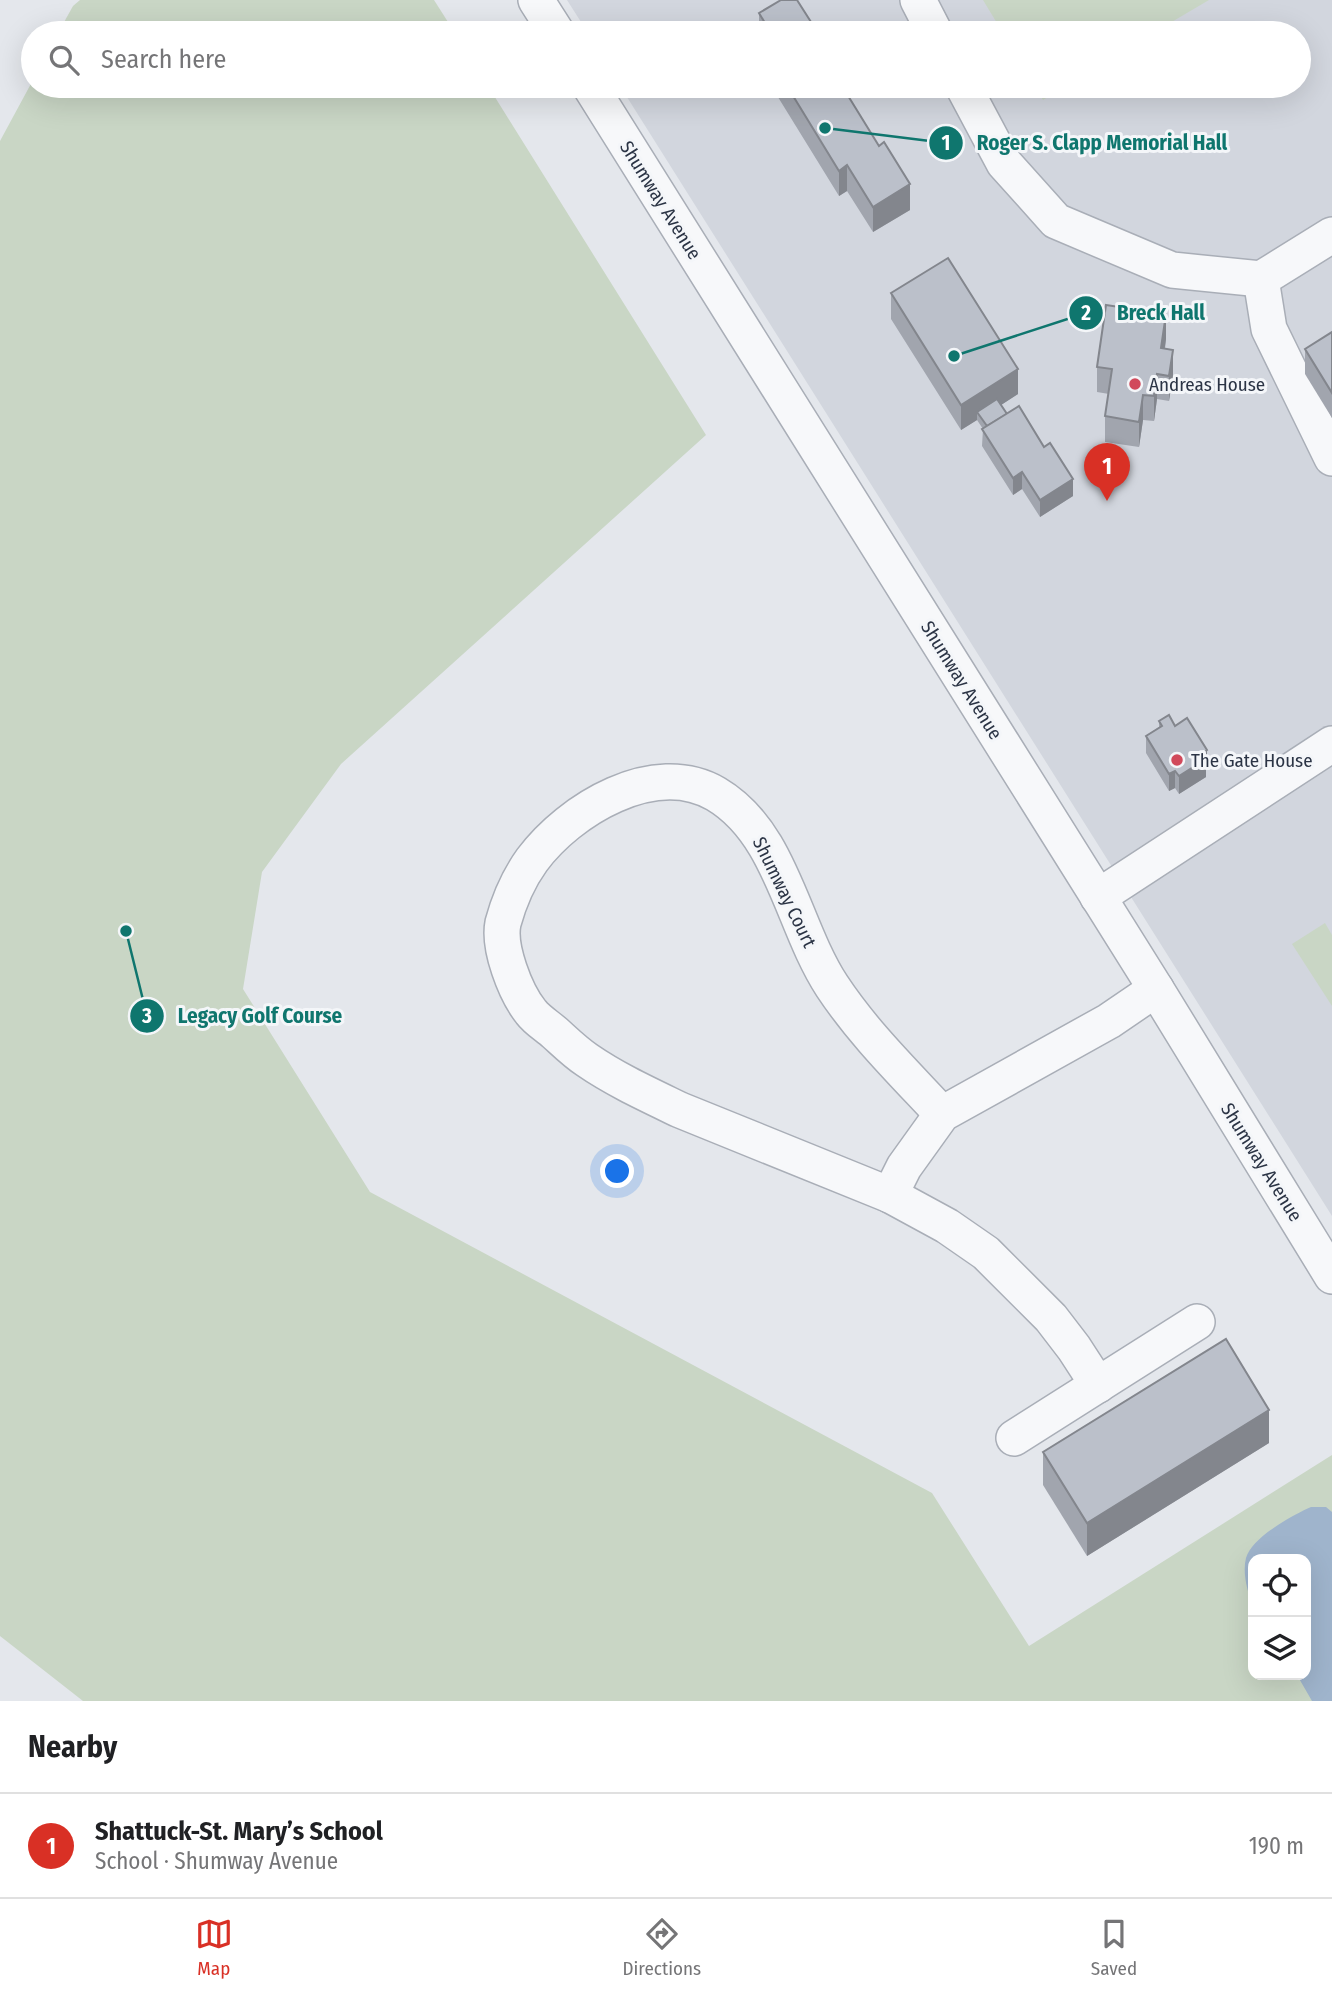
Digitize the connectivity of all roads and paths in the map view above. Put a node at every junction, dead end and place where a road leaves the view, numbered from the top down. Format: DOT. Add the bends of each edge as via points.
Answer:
graph roads {
  1 [pos="536,0"];
  2 [pos="918,0"];
  3 [pos="549,21"];
  4 [pos="929,21"];
  5 [pos="598,98"];
  6 [pos="969,98"];
  7 [pos="1332,235"];
  8 [pos="1261,279"];
  9 [pos="1332,458"];
  10 [pos="1332,744"];
  11 [pos="1098,897"];
  12 [pos="1156,989"];
  13 [pos="942,1114"];
  14 [pos="890,1195"];
  15 [pos="1332,1276"];
  16 [pos="1197,1322"];
  17 [pos="1098,1385"];
  18 [pos="1014,1438"];
  1 -- 3 [label="street"];
  2 -- 4 [label="street"];
  5 -- 11 [label="street, Shumway Avenue"];
  6 -- 8 [label="street" via="1004,163 1056,221 1172,270"];
  7 -- 8 [label="street"];
  8 -- 9 [label="street" via="1269,329"];
  10 -- 11 [label="street"];
  11 -- 12 [label="street, Shumway Avenue"];
  12 -- 13 [label="street" via="1109,1021"];
  12 -- 15 [label="street, Shumway Avenue"];
  13 -- 14 [label="street"];
  13 -- 14 [label="street, Shumway Court" via="891,1062 831,984 765,844 744,815 714,793 679,782 645,783 608,797 580,815 532,860 502,925 506,961 531,1012 585,1059 651,1096"];
  14 -- 17 [label="street, Shumway Court" via="986,1253 1051,1318"];
  16 -- 17 [label="street"];
  17 -- 18 [label="street"];
}
